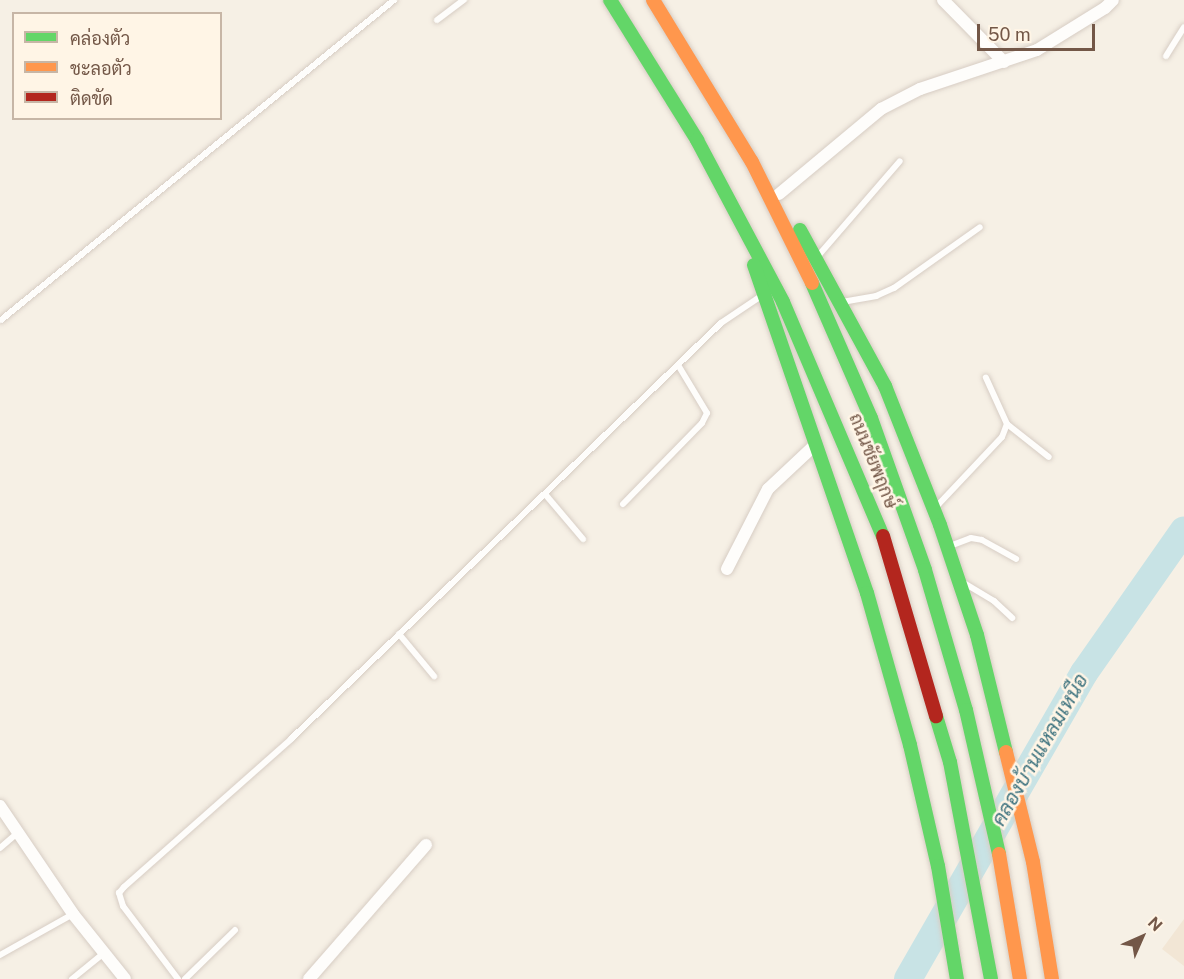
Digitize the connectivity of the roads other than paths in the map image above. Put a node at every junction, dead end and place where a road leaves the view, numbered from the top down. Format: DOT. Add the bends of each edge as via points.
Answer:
graph roads {
  1 [pos="394,0"];
  2 [pos="464,0"];
  3 [pos="610,0"];
  4 [pos="652,0"];
  5 [pos="943,0"];
  6 [pos="1105,3"];
  7 [pos="437,20"];
  8 [pos="1184,27"];
  9 [pos="1166,56"];
  10 [pos="1004,62"];
  11 [pos="900,161"];
  12 [pos="752,162"];
  13 [pos="779,194"];
  14 [pos="739,217"];
  15 [pos="980,227"];
  16 [pos="816,259"];
  17 [pos="763,295"];
  18 [pos="841,302"];
  19 [pos="1,320"];
  20 [pos="678,365"];
  21 [pos="986,378"];
  22 [pos="1007,424"];
  23 [pos="815,442"];
  24 [pos="1049,458"];
  25 [pos="545,494"];
  26 [pos="623,504"];
  27 [pos="934,510"];
  28 [pos="583,538"];
  29 [pos="947,547"];
  30 [pos="1016,559"];
  31 [pos="727,569"];
  32 [pos="958,579"];
  33 [pos="1011,618"];
  34 [pos="399,634"];
  35 [pos="434,676"];
  36 [pos="0,806"];
  37 [pos="17,833"];
  38 [pos="426,845"];
  39 [pos="0,848"];
  40 [pos="73,914"];
  41 [pos="235,930"];
  42 [pos="104,953"];
  43 [pos="0,955"];
  44 [pos="955,972"];
  45 [pos="72,979"];
  46 [pos="125,979"];
  47 [pos="178,979"];
  48 [pos="185,979"];
  49 [pos="309,979"];
  50 [pos="991,979"];
  51 [pos="1020,979"];
  52 [pos="1052,979"];
  1 -- 19 [label="lane"];
  2 -- 7 [label="lane"];
  3 -- 14 [label="main road, ถนนชัยพฤกษ์" via="675,103"];
  4 -- 12 [label="main road, ถนนชัยพฤกษ์"];
  5 -- 10 [label="street"];
  6 -- 10 [label="street" via="1037,50"];
  8 -- 9 [label="lane"];
  10 -- 13 [label="street" via="920,89 881,109"];
  11 -- 16 [label="lane"];
  12 -- 13 [label="main road, ถนนชัยพฤกษ์"];
  12 -- 51 [label="main road, ถนนชัยพฤกษ์" via="808,273 871,418 925,570 966,710 1004,877"];
  13 -- 16 [label="main road, ถนนชัยพฤกษ์"];
  14 -- 17 [label="main road"];
  14 -- 50 [label="main road, ถนนชัยพฤกษ์" via="851,450 877,517 932,693 966,832"];
  15 -- 18 [label="lane" via="894,288 876,296"];
  16 -- 18 [label="main road, ถนนชัยพฤกษ์"];
  17 -- 20 [label="lane" via="721,323"];
  17 -- 23 [label="main road"];
  18 -- 27 [label="main road, ถนนชัยพฤกษ์" via="885,386"];
  20 -- 25 [label="lane"];
  20 -- 26 [label="lane" via="707,413 702,423"];
  21 -- 22 [label="lane"];
  22 -- 24 [label="lane"];
  22 -- 27 [label="lane" via="1002,437 983,460"];
  23 -- 31 [label="street" via="768,489"];
  23 -- 44 [label="main road" via="867,593 910,745"];
  25 -- 28 [label="lane"];
  25 -- 34 [label="lane"];
  27 -- 29 [label="main road, ถนนชัยพฤกษ์"];
  29 -- 30 [label="lane" via="971,538"];
  29 -- 32 [label="main road, ถนนชัยพฤกษ์"];
  32 -- 33 [label="lane" via="994,601"];
  32 -- 52 [label="main road, ถนนชัยพฤกษ์" via="1008,755 1033,862"];
  34 -- 35 [label="lane"];
  34 -- 47 [label="lane" via="291,739 119,893 123,906"];
  36 -- 37 [label="street"];
  37 -- 39 [label="lane"];
  37 -- 40 [label="street"];
  38 -- 49 [label="street"];
  40 -- 42 [label="street"];
  40 -- 43 [label="lane"];
  41 -- 48 [label="lane"];
  42 -- 45 [label="lane"];
  42 -- 46 [label="street"];
}
